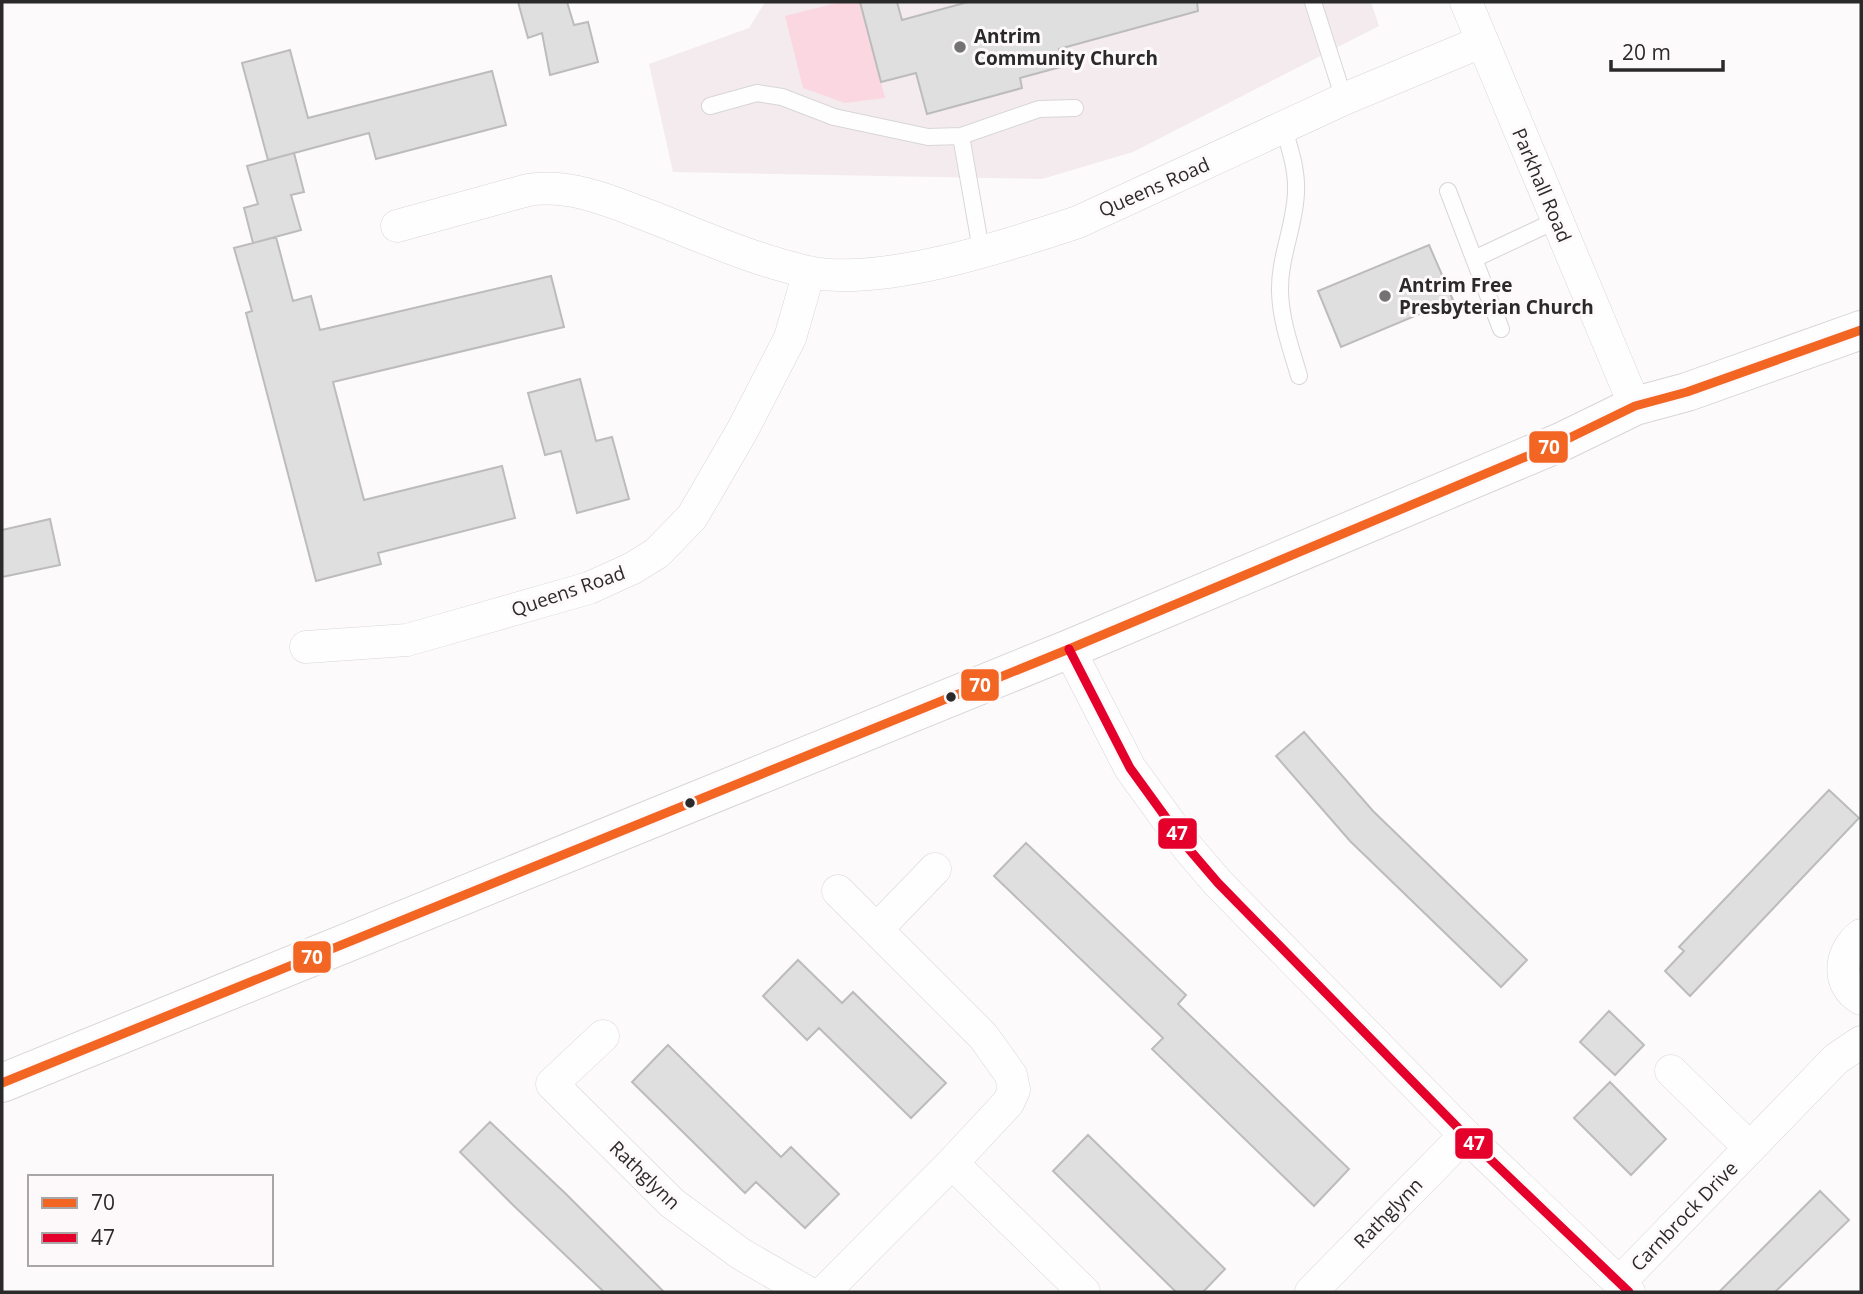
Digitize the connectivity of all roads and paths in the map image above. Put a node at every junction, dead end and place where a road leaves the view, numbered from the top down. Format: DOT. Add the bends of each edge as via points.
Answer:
graph roads {
  1 [pos="1313,2"];
  2 [pos="1466,2"];
  3 [pos="1481,42"];
  4 [pos="1344,99"];
  5 [pos="710,106"];
  6 [pos="1075,108"];
  7 [pos="1284,129"];
  8 [pos="961,136"];
  9 [pos="1448,191"];
  10 [pos="1557,220"];
  11 [pos="397,226"];
  12 [pos="981,250"];
  13 [pos="1474,259"];
  14 [pos="809,272"];
  15 [pos="1501,329"];
  16 [pos="1861,330"];
  17 [pos="1299,376"];
  18 [pos="1635,406"];
  19 [pos="306,647"];
  20 [pos="1069,649"];
  21 [pos="935,869"];
  22 [pos="838,891"];
  23 [pos="877,929"];
  24 [pos="1861,935"];
  25 [pos="1861,999"];
  26 [pos="604,1036"];
  27 [pos="1861,1042"];
  28 [pos="1671,1072"];
  29 [pos="2,1083"];
  30 [pos="1465,1135"];
  31 [pos="1750,1148"];
  32 [pos="952,1163"];
  33 [pos="1624,1288"];
  34 [pos="807,1292"];
  35 [pos="824,1292"];
  36 [pos="1084,1292"];
  37 [pos="1311,1292"];
  1 -- 4 [label="lane"];
  2 -- 3 [label="street, Parkhall Road"];
  3 -- 4 [label="street, Queens Road"];
  3 -- 10 [label="street, Parkhall Road"];
  4 -- 7 [label="street, Queens Road"];
  5 -- 8 [label="lane" via="757,93 888,129 928,137"];
  6 -- 8 [label="lane" via="1039,109"];
  7 -- 12 [label="street, Queens Road" via="1078,222"];
  7 -- 17 [label="lane" via="1296,191 1282,257 1280,292 1283,322"];
  8 -- 12 [label="lane"];
  9 -- 13 [label="lane"];
  10 -- 13 [label="lane"];
  10 -- 18 [label="street, Parkhall Road"];
  11 -- 14 [label="street, Queens Road" via="550,188 603,198"];
  12 -- 14 [label="street, Queens Road" via="867,274"];
  13 -- 15 [label="lane"];
  14 -- 19 [label="street, Queens Road" via="779,362 710,490 667,544 634,568 589,588 407,640"];
  16 -- 18 [label="street"];
  18 -- 20 [label="street" via="1549,447"];
  20 -- 29 [label="street"];
  20 -- 30 [label="street" via="1130,768 1188,848 1249,917"];
  21 -- 23 [label="street"];
  22 -- 23 [label="street"];
  23 -- 32 [label="street" via="983,1036 1011,1075 1014,1090 1008,1102"];
  24 -- 25 [label="street" via="1852,942 1843,964 1849,987"];
  26 -- 34 [label="street, Rathglynn" via="552,1084 680,1210 741,1254"];
  27 -- 31 [label="street, Carnbrock Drive" via="1842,1053"];
  28 -- 31 [label="street, Carnbrock Drive"];
  30 -- 33 [label="street"];
  30 -- 37 [label="street, Rathglynn"];
  31 -- 33 [label="street, Carnbrock Drive"];
  32 -- 35 [label="street"];
  32 -- 36 [label="street"];
}
